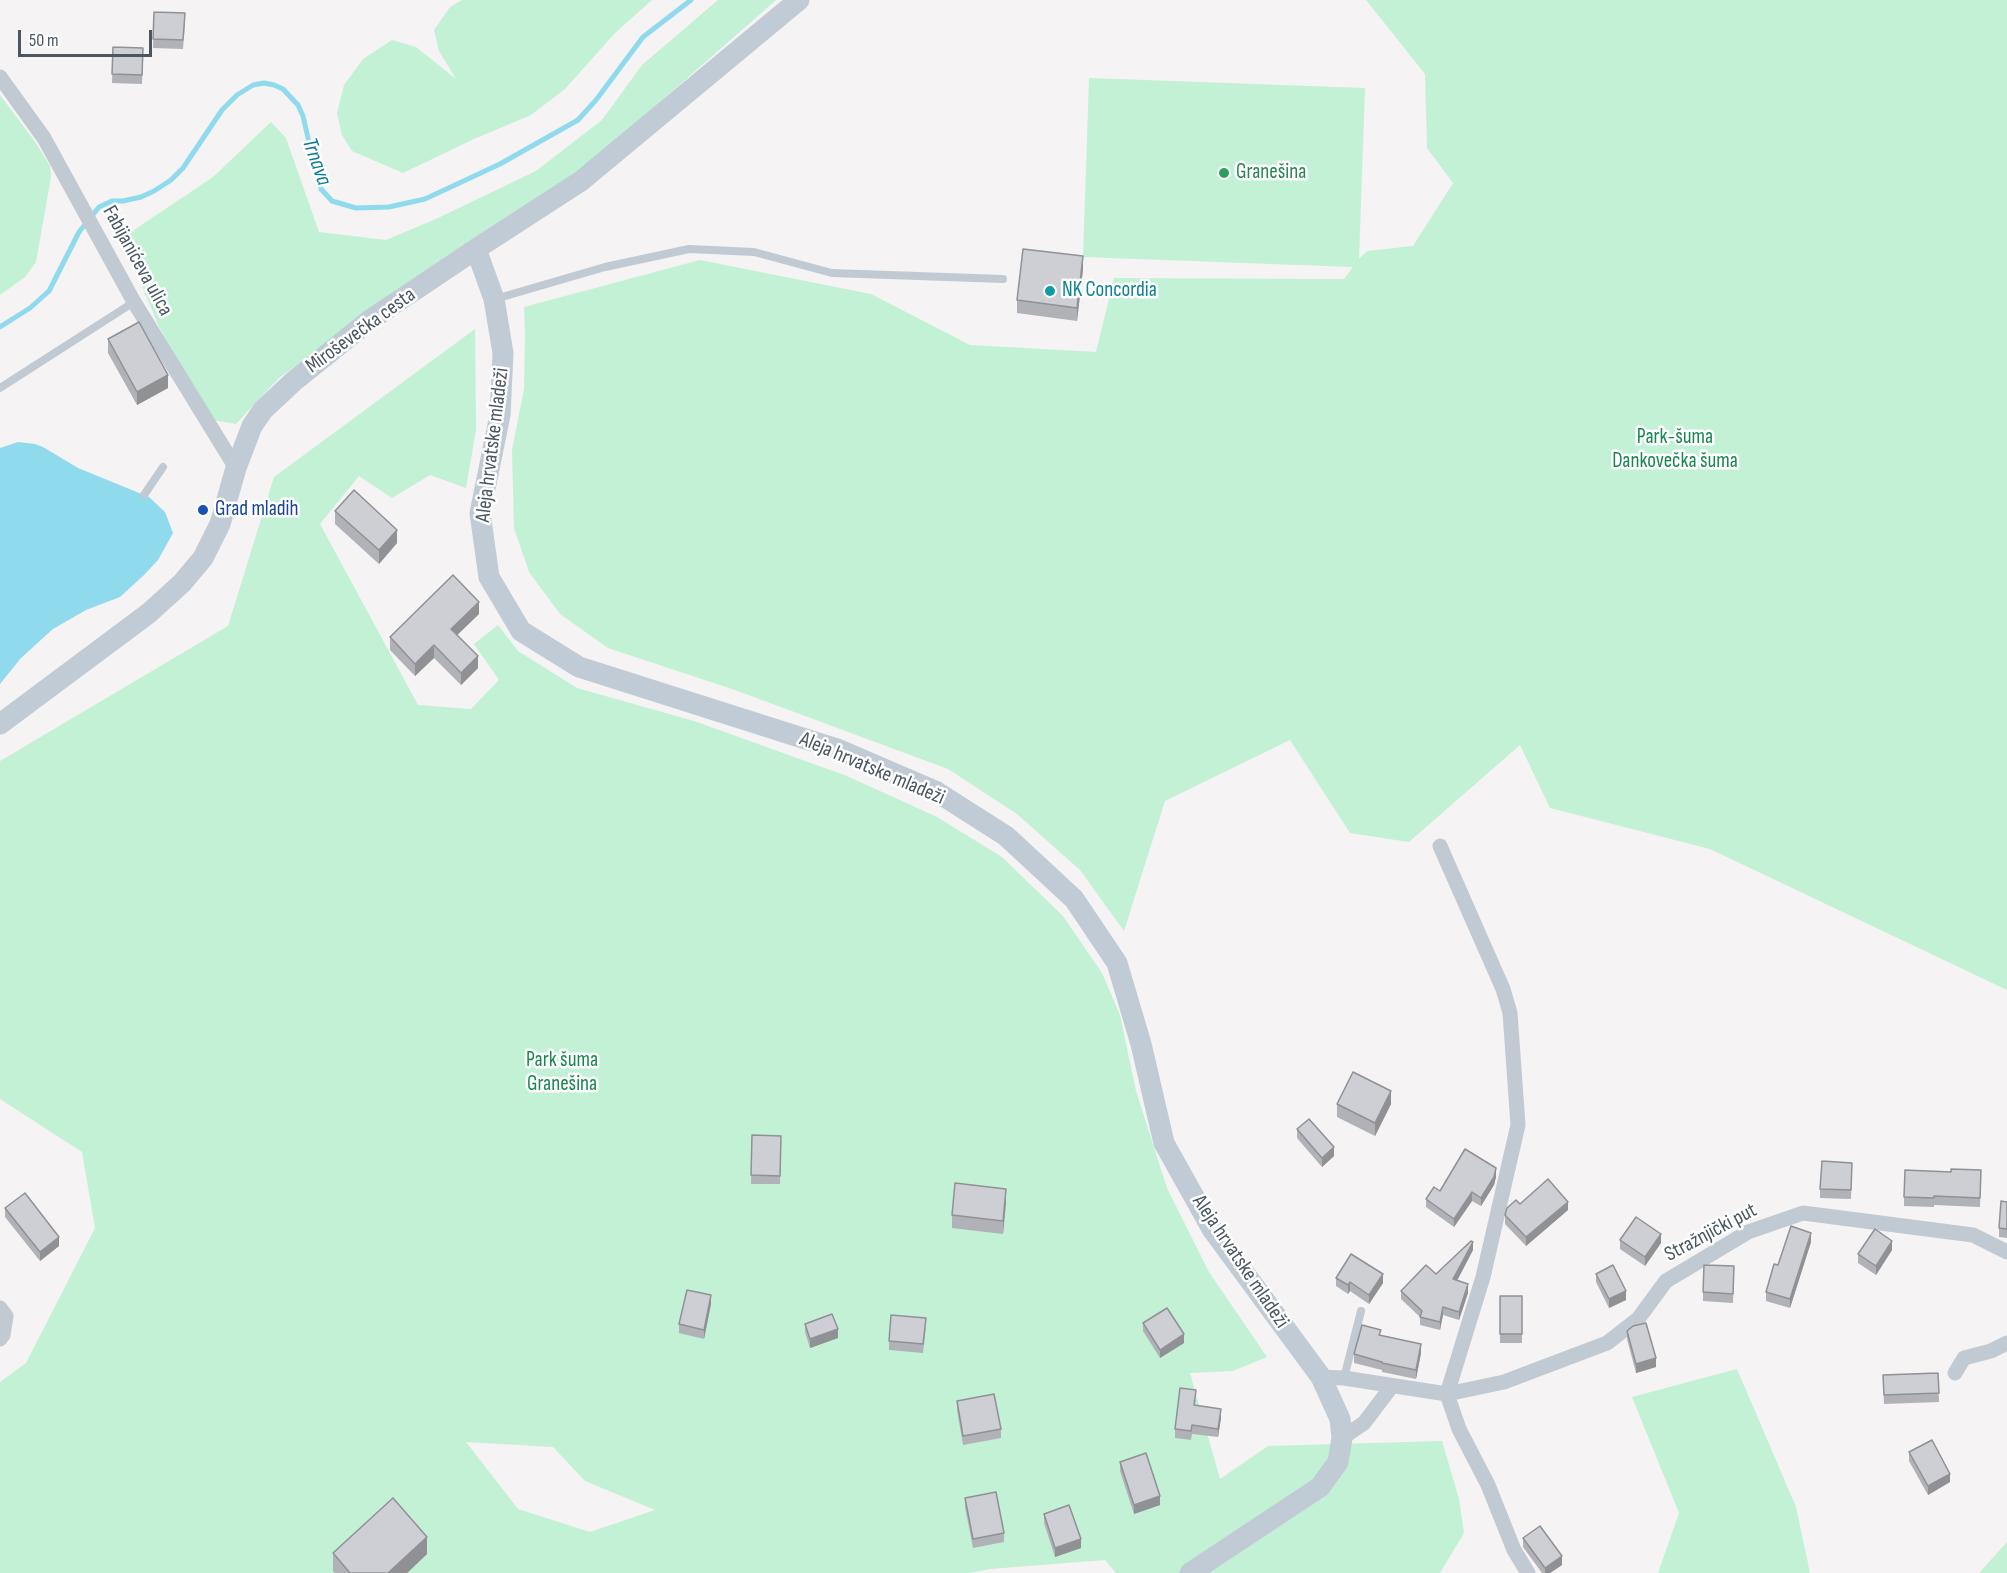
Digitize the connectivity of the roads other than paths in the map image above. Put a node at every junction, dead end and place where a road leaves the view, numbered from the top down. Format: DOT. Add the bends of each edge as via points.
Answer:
graph roads {
  1 [pos="799,0"];
  2 [pos="0,77"];
  3 [pos="476,249"];
  4 [pos="1003,279"];
  5 [pos="494,299"];
  6 [pos="134,302"];
  7 [pos="0,388"];
  8 [pos="163,467"];
  9 [pos="236,468"];
  10 [pos="144,495"];
  11 [pos="0,724"];
  12 [pos="1440,846"];
  13 [pos="2006,1253"];
  14 [pos="0,1308"];
  15 [pos="1361,1311"];
  16 [pos="0,1339"];
  17 [pos="2007,1342"];
  18 [pos="1955,1373"];
  19 [pos="1321,1377"];
  20 [pos="1344,1378"];
  21 [pos="1392,1386"];
  22 [pos="1447,1394"];
  23 [pos="1342,1438"];
  24 [pos="1190,1573"];
  25 [pos="1528,1573"];
  1 -- 3 [label="street, Miroševečka cesta" via="581,182"];
  2 -- 6 [label="street, Fabijanićeva ulica" via="44,138"];
  3 -- 5 [label="street, Aleja hrvatske mladeži"];
  3 -- 9 [label="street, Miroševečka cesta" via="370,320 294,381 252,426"];
  4 -- 5 [label="lane" via="832,273 754,252 689,249 605,267"];
  5 -- 19 [label="street, Aleja hrvatske mladeži" via="503,353 500,415 480,513 489,577 521,631 579,667 837,749 937,792 1006,836 1074,899 1117,963 1164,1143 1212,1229"];
  6 -- 7 [label="lane"];
  6 -- 9 [label="street, Fabijanićeva ulica"];
  8 -- 10 [label="lane"];
  9 -- 11 [label="street, Miroševečka cesta" via="220,524 203,558 182,583 131,627"];
  12 -- 22 [label="street" via="1510,1013 1518,1125 1483,1277"];
  13 -- 22 [label="street, Stražnjički put" via="1973,1235 1803,1213 1748,1233 1666,1281 1638,1318 1607,1343 1504,1382"];
  14 -- 16 [label="street" via="6,1316"];
  15 -- 20 [label="lane"];
  17 -- 18 [label="street" via="1964,1358"];
  19 -- 20 [label="street, Stražnjički put"];
  19 -- 23 [label="street, Aleja hrvatske mladeži" via="1340,1419"];
  20 -- 21 [label="street, Stražnjički put"];
  21 -- 22 [label="street, Stražnjički put"];
  21 -- 23 [label="street" via="1364,1423"];
  22 -- 25 [label="street" via="1459,1429"];
  23 -- 24 [label="street, Aleja hrvatske mladeži" via="1338,1462 1320,1487"];
}
